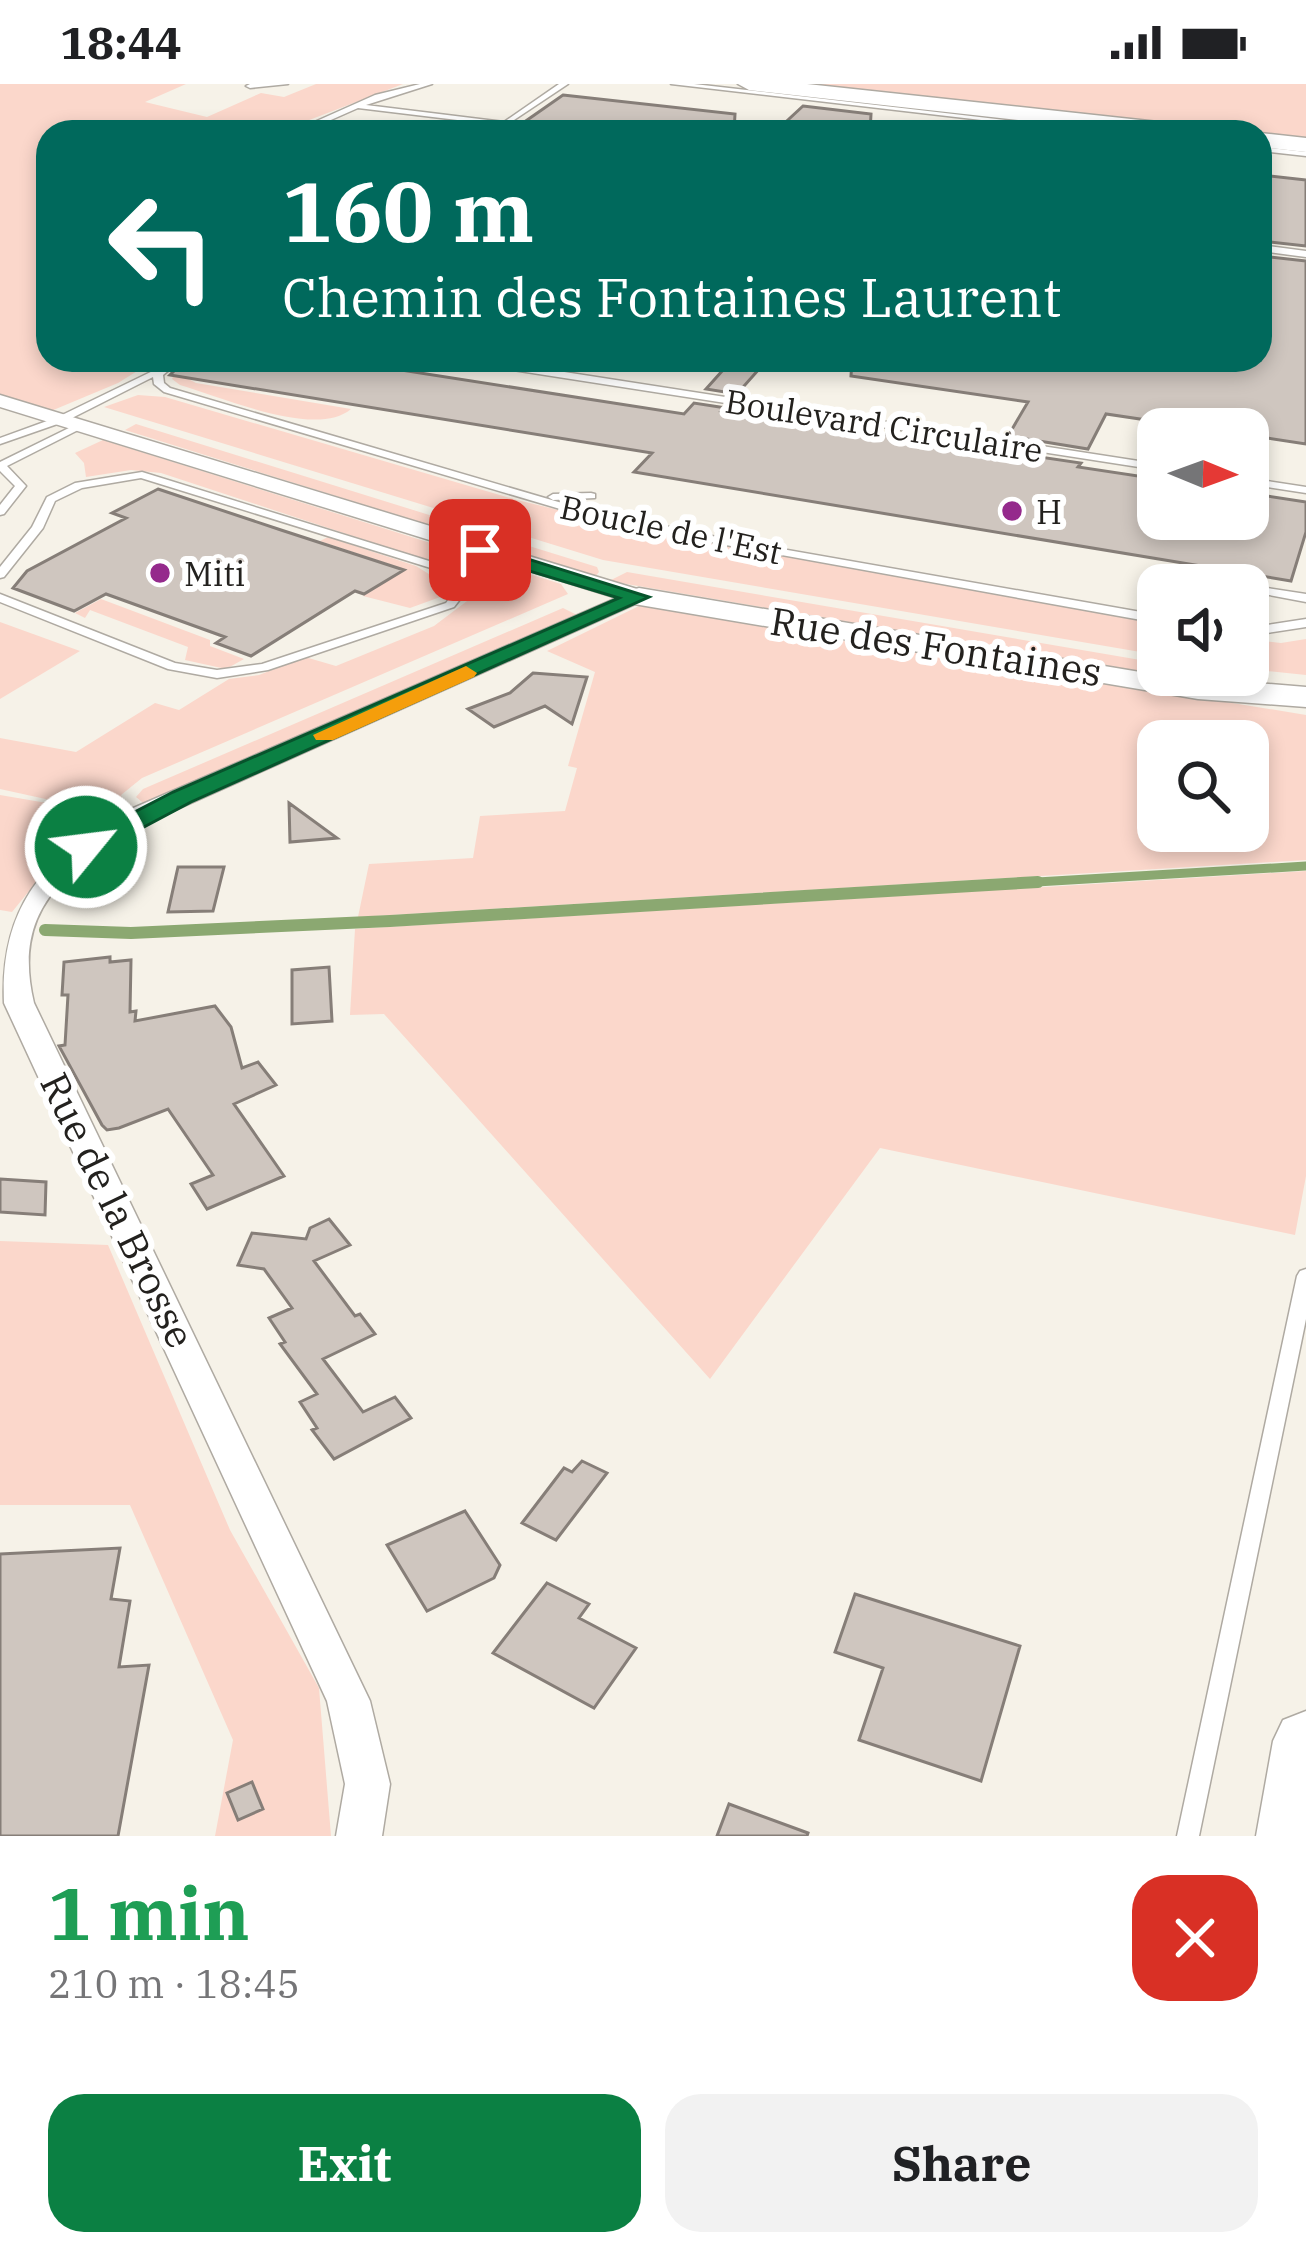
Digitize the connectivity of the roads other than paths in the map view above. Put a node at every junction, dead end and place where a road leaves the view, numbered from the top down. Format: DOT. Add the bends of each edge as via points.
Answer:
graph roads {
  1 [pos="284,84"];
  2 [pos="428,84"];
  3 [pos="564,84"];
  4 [pos="675,84"];
  5 [pos="749,84"];
  6 [pos="250,86"];
  7 [pos="357,106"];
  8 [pos="454,118"];
  9 [pos="323,120"];
  10 [pos="451,120"];
  11 [pos="471,120"];
  12 [pos="512,120"];
  13 [pos="998,120"];
  14 [pos="1077,120"];
  15 [pos="1272,141"];
  16 [pos="1306,145"];
  17 [pos="1272,150"];
  18 [pos="1306,154"];
  19 [pos="1272,250"];
  20 [pos="1306,254"];
  21 [pos="158,372"];
  22 [pos="161,372"];
  23 [pos="545,372"];
  24 [pos="167,390"];
  25 [pos="117,394"];
  26 [pos="0,400"];
  27 [pos="72,422"];
  28 [pos="0,441"];
  29 [pos="376,454"];
  30 [pos="1137,464"];
  31 [pos="0,466"];
  32 [pos="1269,485"];
  33 [pos="21,486"];
  34 [pos="1306,490"];
  35 [pos="591,496"];
  36 [pos="51,499"];
  37 [pos="0,512"];
  38 [pos="0,575"];
  39 [pos="1269,592"];
  40 [pos="639,597"];
  41 [pos="0,598"];
  42 [pos="1306,598"];
  43 [pos="1137,615"];
  44 [pos="1306,623"];
  45 [pos="1269,629"];
  46 [pos="1306,701"];
  47 [pos="1306,1276"];
  48 [pos="1306,1741"];
  49 [pos="369,1830"];
  50 [pos="1188,1836"];
  51 [pos="1290,1836"];
  1 -- 6 [label="lane"];
  2 -- 7 [label="lane"];
  3 -- 12 [label="lane"];
  4 -- 13 [label="lane"];
  5 -- 14 [label="main road"];
  7 -- 8 [label="lane"];
  7 -- 9 [label="lane"];
  8 -- 10 [label="lane"];
  8 -- 11 [label="lane"];
  15 -- 16 [label="main road"];
  17 -- 18 [label="lane"];
  19 -- 20 [label="lane"];
  21 -- 25 [label="lane"];
  22 -- 24 [label="lane"];
  23 -- 30 [label="lane, Boulevard Circulaire"];
  24 -- 25 [label="lane"];
  24 -- 29 [label="lane, Boucle de l'Est"];
  25 -- 27 [label="lane"];
  26 -- 27 [label="street"];
  27 -- 28 [label="lane"];
  27 -- 31 [label="lane"];
  27 -- 40 [label="street"];
  29 -- 35 [label="lane" via="554,497"];
  29 -- 43 [label="lane, Boucle de l'Est" via="679,533"];
  31 -- 33 [label="lane"];
  32 -- 34 [label="lane"];
  33 -- 36 [label="lane"];
  33 -- 37 [label="lane"];
  36 -- 38 [label="lane"];
  36 -- 41 [label="lane" via="94,481 156,476 438,567 462,589 450,605 264,667 217,674 172,666"];
  39 -- 42 [label="lane"];
  40 -- 46 [label="street, Rue des Fontaines"];
  40 -- 49 [label="street, Rue de la Brosse" via="104,836 51,876 16,931 11,968 19,1003 337,1673 362,1744"];
  44 -- 45 [label="lane"];
  47 -- 50 [label="lane"];
  48 -- 51 [label="main road"];
}
